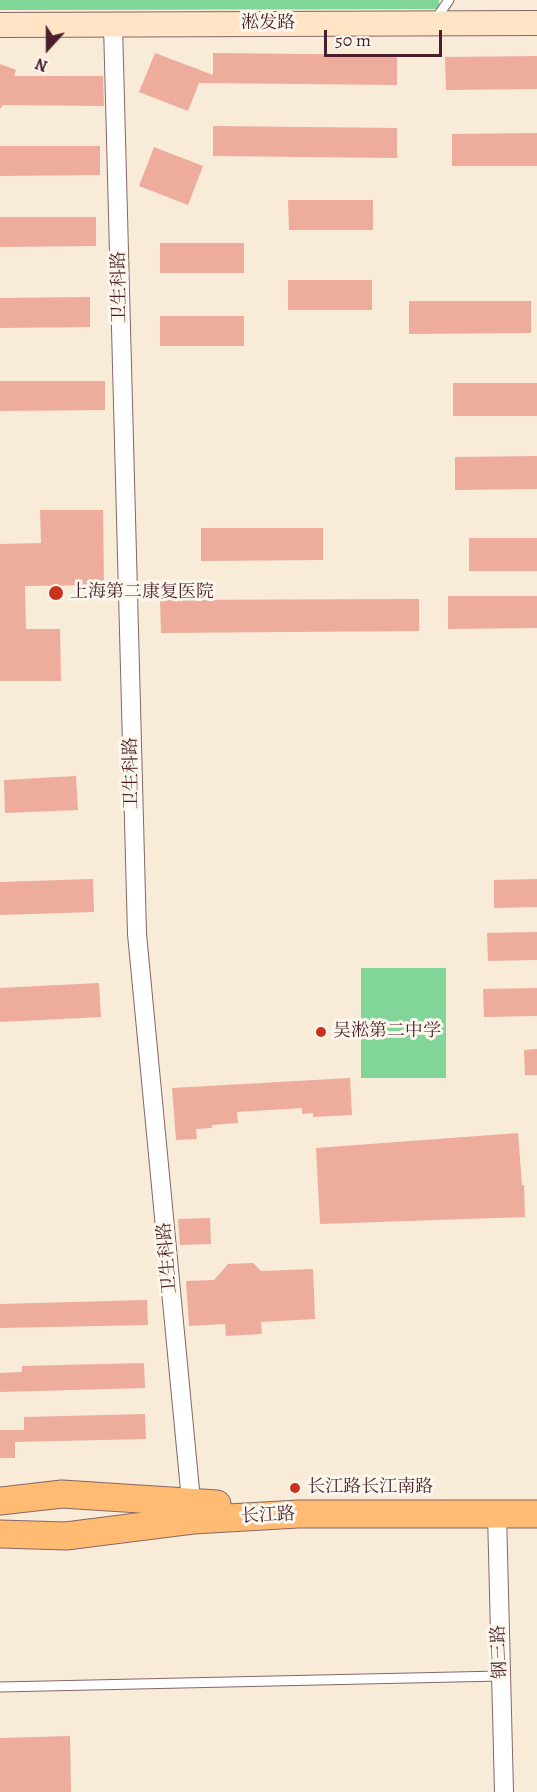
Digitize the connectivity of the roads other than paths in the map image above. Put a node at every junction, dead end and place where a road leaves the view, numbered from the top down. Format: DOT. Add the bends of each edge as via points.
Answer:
graph roads {
  1 [pos="450,0"];
  2 [pos="433,23"];
  3 [pos="537,23"];
  4 [pos="0,25"];
  5 [pos="113,25"];
  6 [pos="0,1502"];
  7 [pos="192,1511"];
  8 [pos="497,1513"];
  9 [pos="537,1514"];
  10 [pos="0,1534"];
  11 [pos="501,1676"];
  12 [pos="0,1688"];
  13 [pos="504,1792"];
  1 -- 2 [label="lane"];
  2 -- 3 [label="street, 淞发路"];
  2 -- 5 [label="street, 淞发路"];
  4 -- 5 [label="street, 淞发路"];
  5 -- 7 [label="street, 卫生科路" via="136,934"];
  6 -- 7 [label="main road" via="62,1494"];
  7 -- 8 [label="main road, 长江路" via="245,1505 298,1514"];
  7 -- 10 [label="main road" via="66,1536"];
  8 -- 9 [label="main road, 长江路"];
  8 -- 11 [label="street, 钢三路"];
  11 -- 12 [label="lane"];
  11 -- 13 [label="street, 钢三路"];
}
